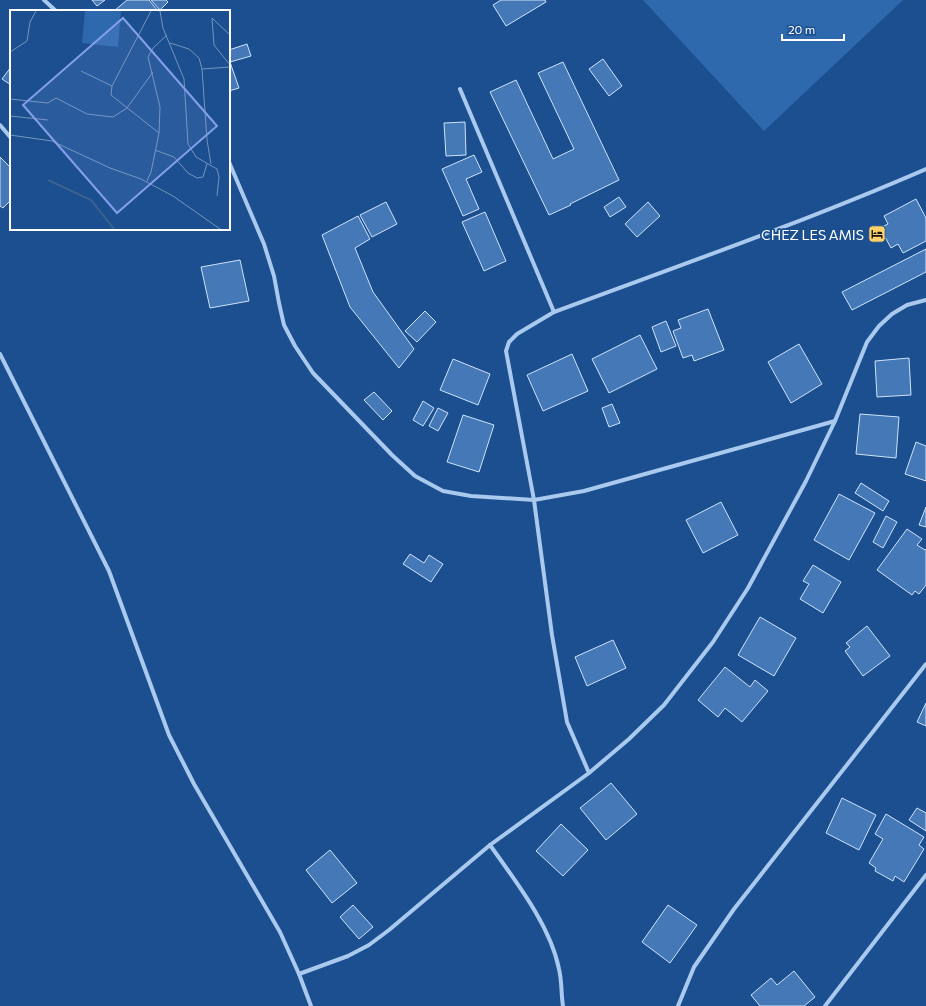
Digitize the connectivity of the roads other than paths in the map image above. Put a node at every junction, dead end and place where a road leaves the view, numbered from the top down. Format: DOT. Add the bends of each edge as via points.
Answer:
graph roads {
  1 [pos="44,0"];
  2 [pos="55,10"];
  3 [pos="460,89"];
  4 [pos="0,125"];
  5 [pos="10,137"];
  6 [pos="230,164"];
  7 [pos="926,169"];
  8 [pos="926,300"];
  9 [pos="554,312"];
  10 [pos="0,354"];
  11 [pos="835,421"];
  12 [pos="534,500"];
  13 [pos="926,664"];
  14 [pos="589,773"];
  15 [pos="490,845"];
  16 [pos="926,875"];
  17 [pos="299,974"];
  18 [pos="311,1006"];
  19 [pos="563,1006"];
  20 [pos="678,1006"];
  21 [pos="825,1006"];
  1 -- 2 [label="street"];
  3 -- 9 [label="street"];
  4 -- 5 [label="street"];
  6 -- 12 [label="street" via="264,244 274,276 284,325 294,346 313,373 415,476 443,491 471,496"];
  7 -- 9 [label="street" via="781,228"];
  8 -- 11 [label="street" via="907,305 879,326 867,342"];
  9 -- 12 [label="street" via="517,334 509,342 506,351"];
  10 -- 17 [label="street" via="109,571 169,735 194,784 280,932"];
  11 -- 12 [label="street" via="584,491"];
  11 -- 14 [label="street" via="806,481 748,588 713,642 664,704 630,739"];
  12 -- 14 [label="street" via="552,635 567,722"];
  13 -- 20 [label="street" via="734,909 694,967"];
  14 -- 15 [label="street"];
  15 -- 17 [label="street" via="369,945 348,956"];
  15 -- 19 [label="street" via="528,899 547,934 559,969"];
  16 -- 21 [label="street"];
  17 -- 18 [label="street"];
}
